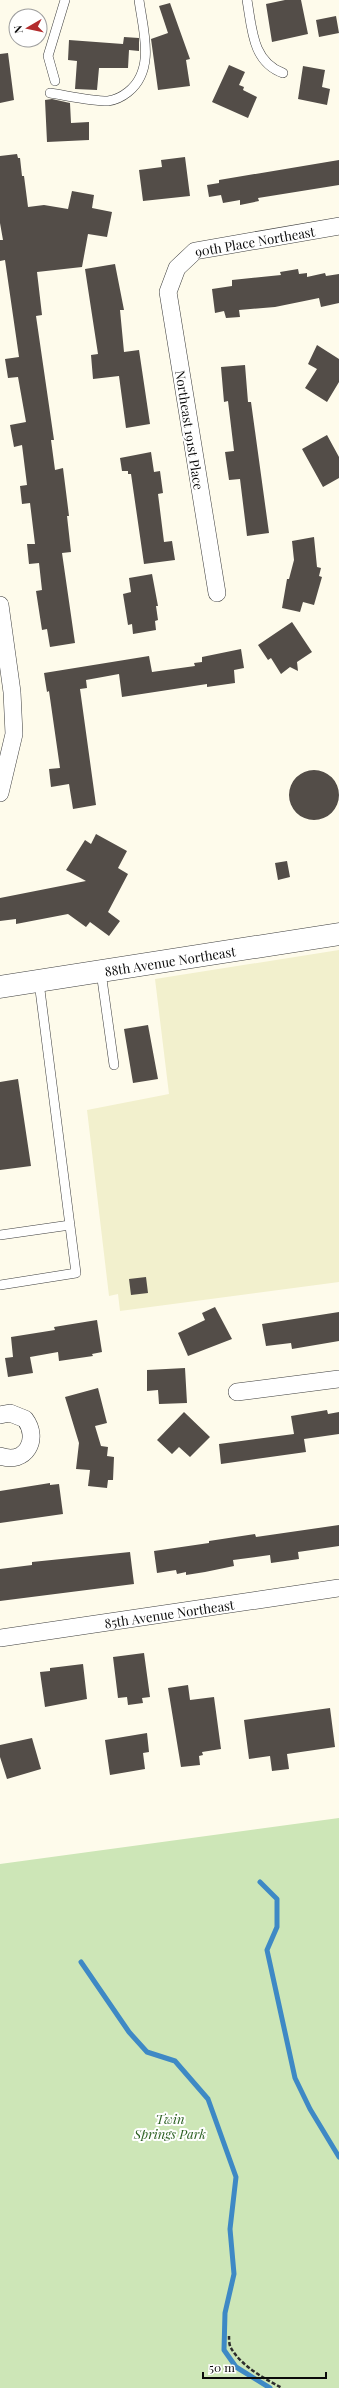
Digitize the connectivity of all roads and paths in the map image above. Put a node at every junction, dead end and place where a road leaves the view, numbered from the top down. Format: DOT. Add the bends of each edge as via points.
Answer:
graph roads {
  1 [pos="65,0"];
  2 [pos="139,0"];
  3 [pos="247,0"];
  4 [pos="283,73"];
  5 [pos="55,81"];
  6 [pos="50,93"];
  7 [pos="339,226"];
  8 [pos="177,268"];
  9 [pos="217,593"];
  10 [pos="0,604"];
  11 [pos="0,793"];
  12 [pos="339,934"];
  13 [pos="101,972"];
  14 [pos="39,982"];
  15 [pos="0,987"];
  16 [pos="114,1066"];
  17 [pos="70,1225"];
  18 [pos="0,1235"];
  19 [pos="0,1285"];
  20 [pos="339,1379"];
  21 [pos="237,1392"];
  22 [pos="0,1415"];
  23 [pos="0,1456"];
  24 [pos="339,1588"];
  25 [pos="0,1638"];
  26 [pos="229,2336"];
  27 [pos="282,2388"];
  1 -- 5 [label="lane" via="48,56"];
  2 -- 6 [label="lane" via="146,59 142,75 132,89 109,101"];
  3 -- 4 [label="lane" via="255,45 263,60"];
  7 -- 8 [label="street, 90th Place Northeast" via="196,251"];
  8 -- 9 [label="street, Northeast 191st Place" via="168,292 170,309"];
  10 -- 11 [label="street" via="12,692 14,734"];
  12 -- 13 [label="street, 88th Avenue Northeast"];
  13 -- 14 [label="street, 88th Avenue Northeast"];
  13 -- 16 [label="lane"];
  14 -- 15 [label="street, 88th Avenue Northeast"];
  14 -- 17 [label="lane"];
  17 -- 18 [label="lane"];
  17 -- 19 [label="lane" via="76,1273"];
  20 -- 21 [label="street"];
  22 -- 23 [label="street" via="10,1413 25,1419 32,1439 25,1452 19,1456"];
  24 -- 25 [label="street, 85th Avenue Northeast"];
  26 -- 27 [label="path" via="231,2348 244,2362 266,2380"];
}
